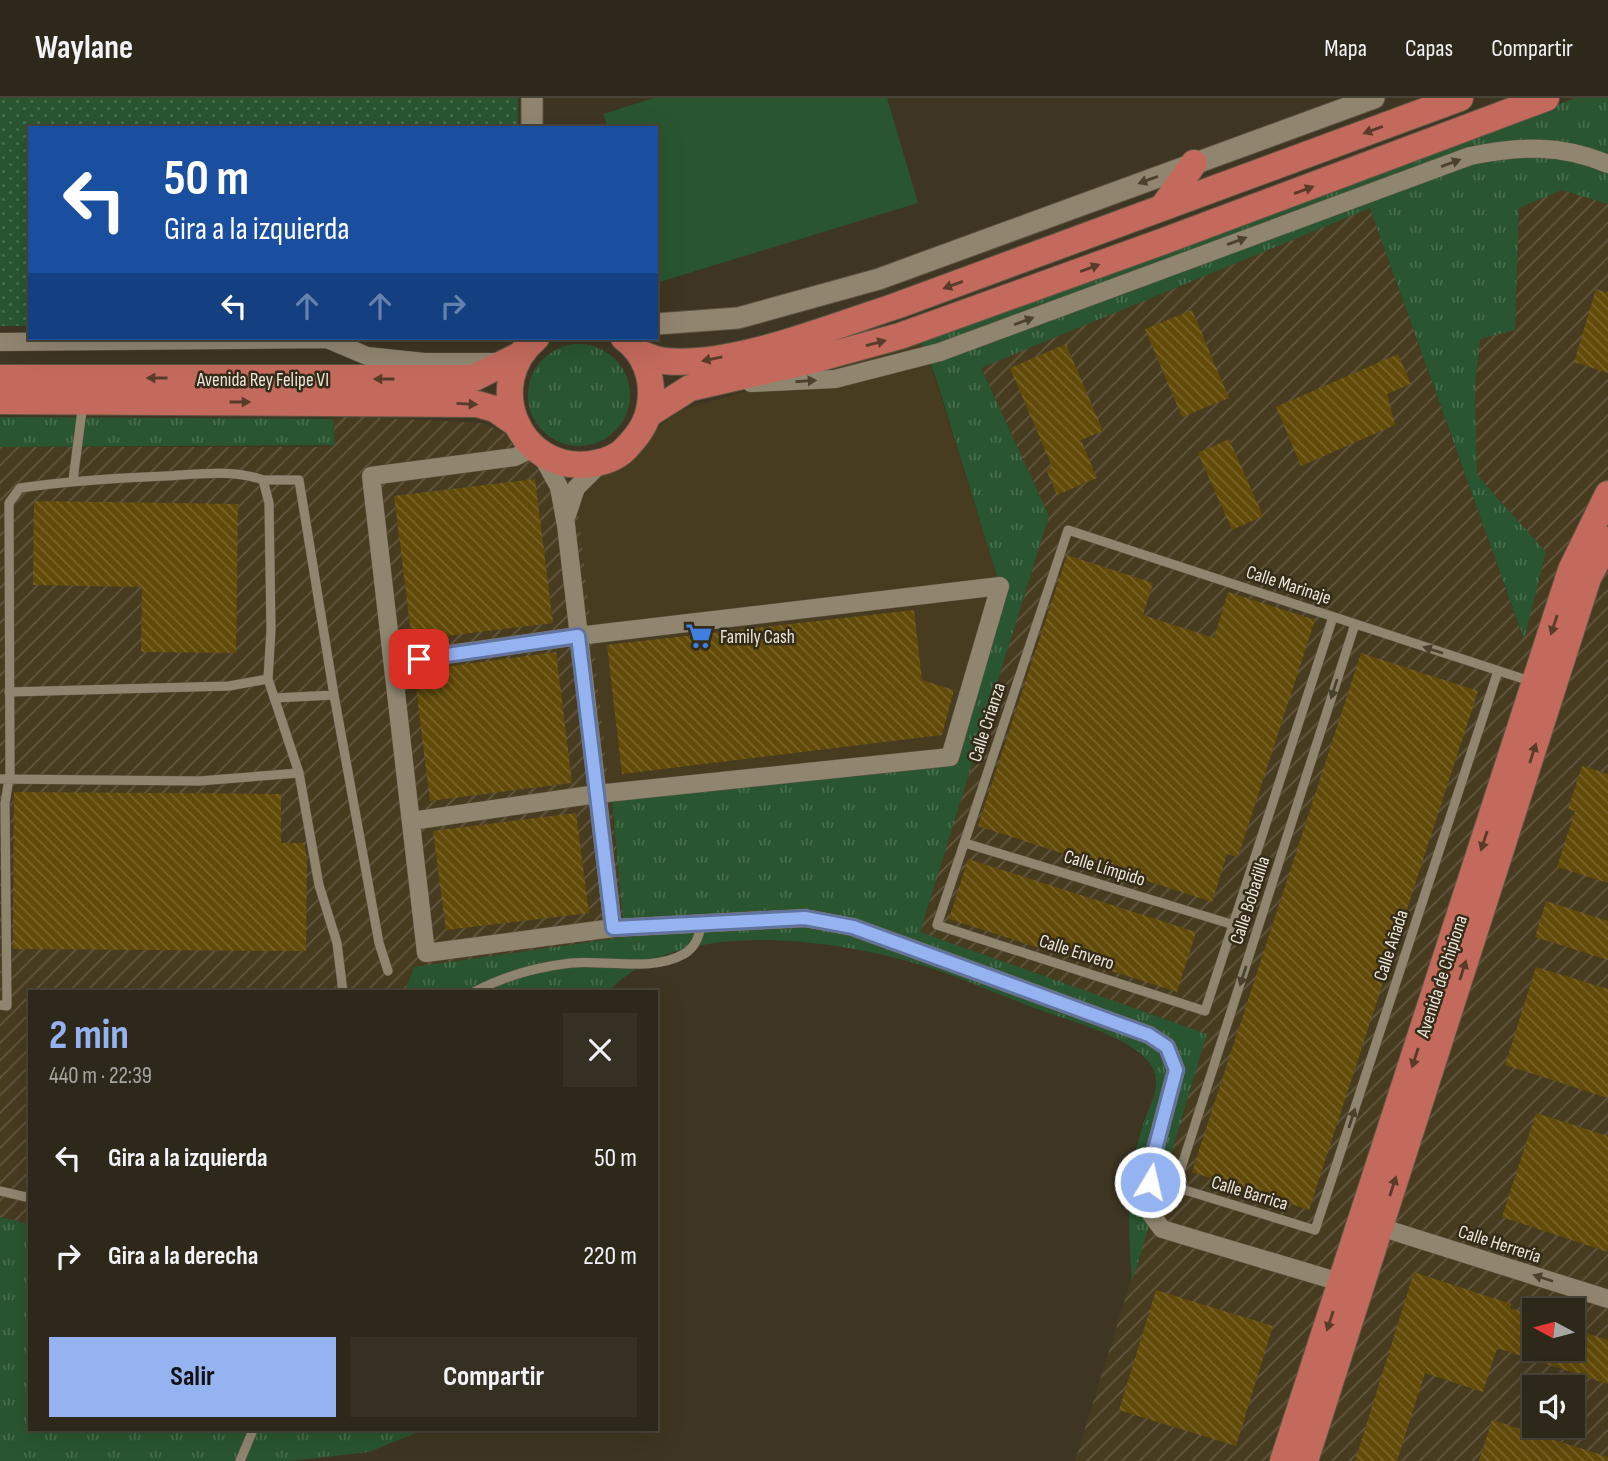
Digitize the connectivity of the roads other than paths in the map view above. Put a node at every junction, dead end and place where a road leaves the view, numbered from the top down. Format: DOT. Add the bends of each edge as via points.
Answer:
graph roads {
  1 [pos="532,98"];
  2 [pos="1374,98"];
  3 [pos="1460,98"];
  4 [pos="1546,98"];
  5 [pos="532,126"];
  6 [pos="1194,163"];
  7 [pos="1608,164"];
  8 [pos="1162,208"];
  9 [pos="658,324"];
  10 [pos="218,340"];
  11 [pos="329,340"];
  12 [pos="0,342"];
  13 [pos="632,345"];
  14 [pos="526,346"];
  15 [pos="0,378"];
  16 [pos="713,384"];
  17 [pos="0,401"];
  18 [pos="83,401"];
  19 [pos="649,414"];
  20 [pos="515,423"];
  21 [pos="537,451"];
  22 [pos="601,463"];
  23 [pos="73,480"];
  24 [pos="263,480"];
  25 [pos="1608,494"];
  26 [pos="4,503"];
  27 [pos="566,525"];
  28 [pos="1068,530"];
  29 [pos="1608,540"];
  30 [pos="1333,617"];
  31 [pos="1355,624"];
  32 [pos="578,636"];
  33 [pos="393,662"];
  34 [pos="1498,671"];
  35 [pos="268,679"];
  36 [pos="1535,683"];
  37 [pos="9,692"];
  38 [pos="334,695"];
  39 [pos="274,698"];
  40 [pos="299,774"];
  41 [pos="4,779"];
  42 [pos="597,794"];
  43 [pos="411,821"];
  44 [pos="965,843"];
  45 [pos="702,923"];
  46 [pos="937,925"];
  47 [pos="1234,925"];
  48 [pos="613,928"];
  49 [pos="388,971"];
  50 [pos="343,990"];
  51 [pos="478,990"];
  52 [pos="0,1006"];
  53 [pos="1205,1012"];
  54 [pos="1175,1187"];
  55 [pos="0,1191"];
  56 [pos="28,1198"];
  57 [pos="1380,1227"];
  58 [pos="1315,1230"];
  59 [pos="1342,1283"];
  60 [pos="1608,1299"];
  61 [pos="254,1431"];
  62 [pos="240,1461"];
  63 [pos="1283,1461"];
  64 [pos="1305,1461"];
  1 -- 5 [label="street"];
  2 -- 6 [label="street"];
  3 -- 8 [label="main road, one-way"];
  16 -- 4 [label="main road, one-way" via="900,336"];
  6 -- 8 [label="main road"];
  6 -- 9 [label="street, one-way" via="947,255 802,303 738,318"];
  16 -- 7 [label="street, one-way" via="835,379 927,356 1470,156 1515,147 1551,148"];
  8 -- 13 [label="main road, one-way" via="808,335 694,362 662,361"];
  10 -- 12 [label="street"];
  11 -- 14 [label="street" via="367,356 424,362"];
  13 -- 19 [label="main road" via="649,373"];
  14 -- 15 [label="main road, Avenida Rey Felipe VI, one-way" via="474,378"];
  14 -- 20 [label="main road" via="510,383 509,405"];
  16 -- 19 [label="main road" via="690,388"];
  17 -- 18 [label="main road, Avenida Rey Felipe VI"];
  18 -- 20 [label="main road, Avenida Rey Felipe VI, one-way" via="477,404"];
  18 -- 23 [label="lane"];
  19 -- 22 [label="main road" via="625,450"];
  20 -- 21 [label="main road"];
  21 -- 22 [label="main road" via="568,465"];
  21 -- 27 [label="street" via="559,487"];
  21 -- 33 [label="street" via="371,476"];
  22 -- 27 [label="street" via="576,488 568,504"];
  23 -- 24 [label="lane" via="212,473"];
  23 -- 26 [label="lane" via="20,488"];
  24 -- 35 [label="lane" via="269,503"];
  24 -- 38 [label="lane" via="299,480"];
  25 -- 36 [label="main road, Avenida de Chipiona, one-way" via="1572,570"];
  26 -- 37 [label="lane"];
  27 -- 32 [label="street"];
  28 -- 30 [label="lane, Calle Marinaje"];
  28 -- 44 [label="lane, Calle Crianza"];
  57 -- 29 [label="main road, Avenida de Chipiona, one-way" via="1588,578"];
  30 -- 31 [label="lane, Calle Marinaje"];
  30 -- 47 [label="lane, Calle Bobadilla"];
  34 -- 31 [label="lane, Calle Marinaje, one-way"];
  31 -- 54 [label="lane, Calle Bobadilla, one-way"];
  32 -- 33 [label="street"];
  32 -- 42 [label="street"];
  32 -- 42 [label="street" via="1000,586 950,757"];
  33 -- 43 [label="street"];
  34 -- 36 [label="lane, Calle Marinaje"];
  58 -- 34 [label="lane, Calle Añada, one-way"];
  35 -- 37 [label="lane" via="229,686"];
  35 -- 39 [label="lane"];
  36 -- 59 [label="main road, Avenida de Chipiona, one-way"];
  37 -- 41 [label="lane"];
  38 -- 39 [label="lane"];
  38 -- 49 [label="lane"];
  39 -- 40 [label="lane"];
  40 -- 41 [label="lane" via="199,781"];
  40 -- 50 [label="lane" via="318,885 337,943"];
  41 -- 52 [label="lane" via="7,1006"];
  42 -- 43 [label="street"];
  42 -- 48 [label="street"];
  43 -- 48 [label="street" via="426,953"];
  44 -- 46 [label="lane, Calle Crianza"];
  44 -- 47 [label="lane, Calle Límpido"];
  45 -- 48 [label="street"];
  45 -- 51 [label="lane" via="698,940 684,954 658,962 570,963 503,977"];
  45 -- 59 [label="street" via="805,918 853,927 1149,1035 1167,1047 1176,1070 1145,1206 1163,1229"];
  46 -- 53 [label="lane, Calle Envero"];
  47 -- 53 [label="lane, Calle Bobadilla"];
  54 -- 58 [label="lane, Calle Barrica"];
  55 -- 56 [label="lane"];
  60 -- 57 [label="street, Calle Herrería, one-way"];
  57 -- 64 [label="main road, Avenida de Chipiona"];
  59 -- 63 [label="main road, Avenida de Chipiona, one-way"];
  61 -- 62 [label="lane"];
}
